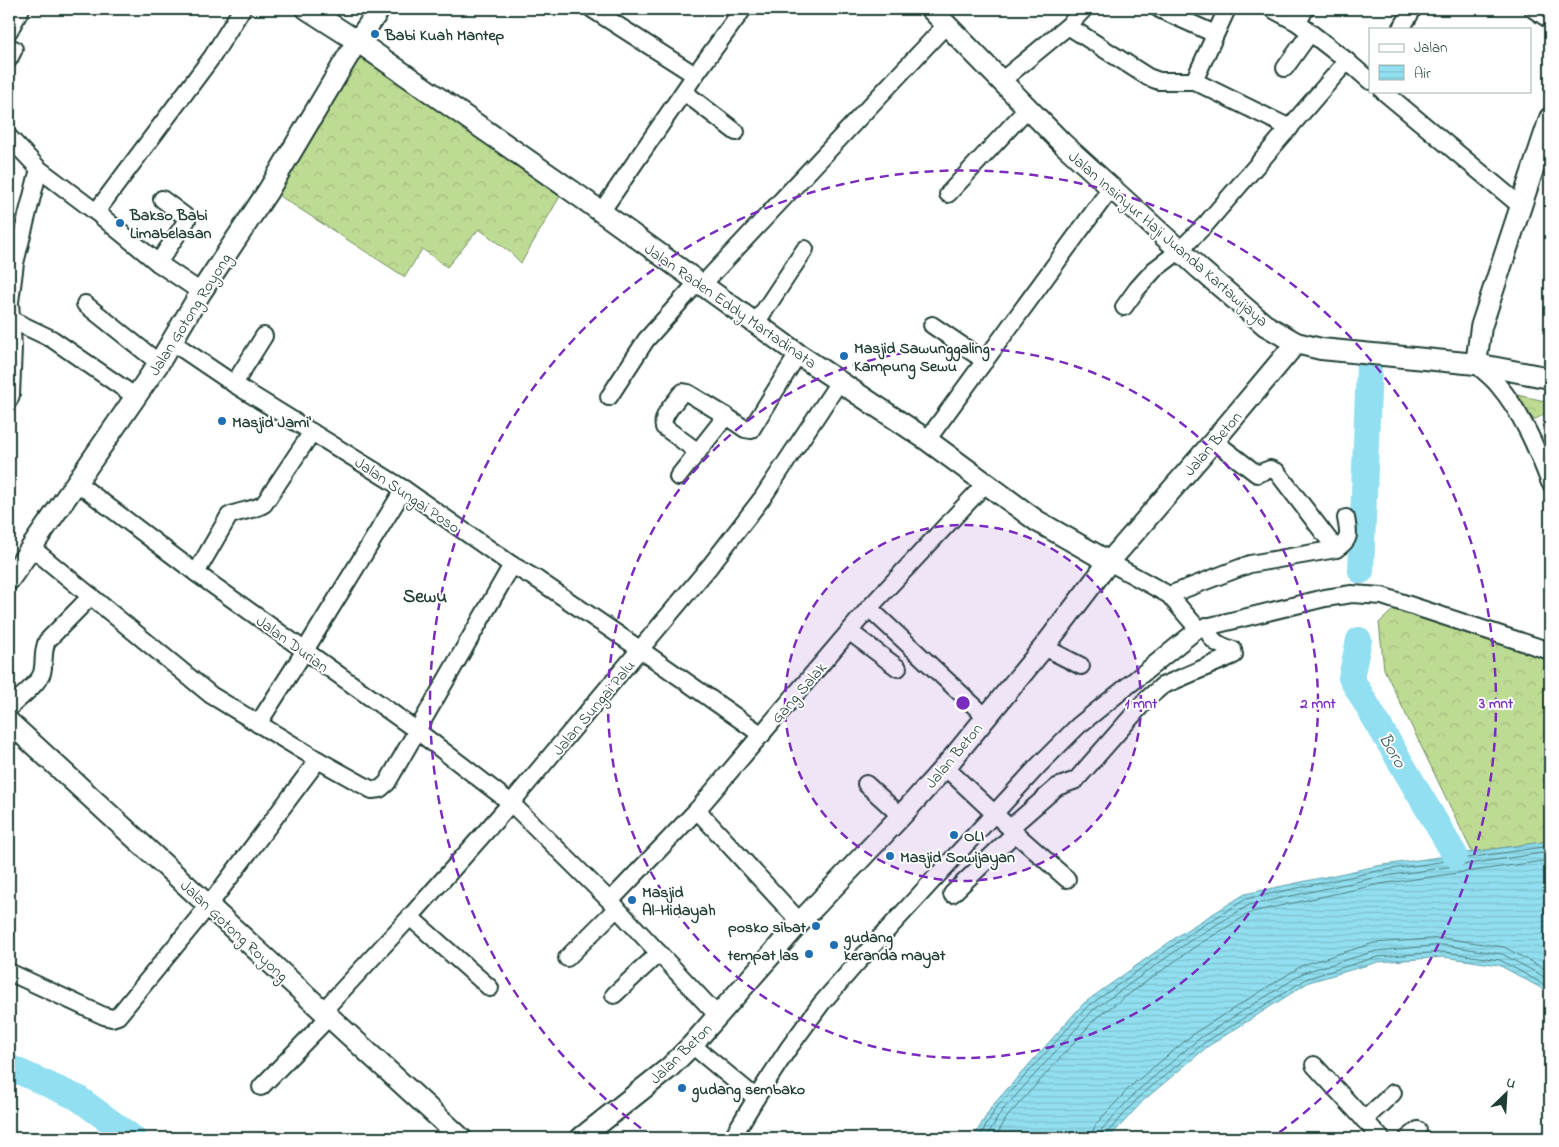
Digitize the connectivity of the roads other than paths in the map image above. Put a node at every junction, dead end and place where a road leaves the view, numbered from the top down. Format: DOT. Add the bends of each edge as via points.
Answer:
graph roads {
  1 [pos="21,9"];
  2 [pos="242,9"];
  3 [pos="307,9"];
  4 [pos="380,9"];
  5 [pos="592,9"];
  6 [pos="743,9"];
  7 [pos="931,9"];
  8 [pos="1084,9"];
  9 [pos="1159,9"];
  10 [pos="1227,9"];
  11 [pos="1272,9"];
  12 [pos="1413,9"];
  13 [pos="1533,9"];
  14 [pos="1550,20"];
  15 [pos="1304,22"];
  16 [pos="946,25"];
  17 [pos="1068,26"];
  18 [pos="1402,28"];
  19 [pos="9,31"];
  20 [pos="1215,34"];
  21 [pos="357,41"];
  22 [pos="1347,61"];
  23 [pos="1285,68"];
  24 [pos="695,75"];
  25 [pos="1369,80"];
  26 [pos="1000,82"];
  27 [pos="1194,82"];
  28 [pos="684,92"];
  29 [pos="1384,92"];
  30 [pos="1027,109"];
  31 [pos="1290,128"];
  32 [pos="1548,131"];
  33 [pos="736,132"];
  34 [pos="9,137"];
  35 [pos="39,170"];
  36 [pos="1111,188"];
  37 [pos="948,194"];
  38 [pos="162,198"];
  39 [pos="1522,206"];
  40 [pos="96,212"];
  41 [pos="601,212"];
  42 [pos="805,249"];
  43 [pos="1179,251"];
  44 [pos="158,263"];
  45 [pos="700,284"];
  46 [pos="201,292"];
  47 [pos="85,304"];
  48 [pos="1124,306"];
  49 [pos="12,320"];
  50 [pos="756,323"];
  51 [pos="932,325"];
  52 [pos="264,336"];
  53 [pos="172,342"];
  54 [pos="1296,343"];
  55 [pos="798,354"];
  56 [pos="985,361"];
  57 [pos="159,363"];
  58 [pos="1476,364"];
  59 [pos="1550,378"];
  60 [pos="839,382"];
  61 [pos="234,384"];
  62 [pos="136,397"];
  63 [pos="609,397"];
  64 [pos="9,400"];
  65 [pos="726,416"];
  66 [pos="312,432"];
  67 [pos="927,440"];
  68 [pos="1214,441"];
  69 [pos="698,452"];
  70 [pos="678,477"];
  71 [pos="76,482"];
  72 [pos="986,483"];
  73 [pos="1550,483"];
  74 [pos="404,489"];
  75 [pos="1346,518"];
  76 [pos="32,548"];
  77 [pos="1336,549"];
  78 [pos="1109,562"];
  79 [pos="512,565"];
  80 [pos="196,572"];
  81 [pos="9,580"];
  82 [pos="1169,595"];
  83 [pos="91,596"];
  84 [pos="869,608"];
  85 [pos="1202,627"];
  86 [pos="850,632"];
  87 [pos="1044,647"];
  88 [pos="641,650"];
  89 [pos="1550,651"];
  90 [pos="304,652"];
  91 [pos="1081,666"];
  92 [pos="898,668"];
  93 [pos="9,708"];
  94 [pos="985,716"];
  95 [pos="9,722"];
  96 [pos="258,724"];
  97 [pos="416,730"];
  98 [pos="762,734"];
  99 [pos="318,760"];
  100 [pos="945,767"];
  101 [pos="866,784"];
  102 [pos="510,803"];
  103 [pos="697,810"];
  104 [pos="994,814"];
  105 [pos="901,816"];
  106 [pos="1012,830"];
  107 [pos="1067,879"];
  108 [pos="952,894"];
  109 [pos="614,904"];
  110 [pos="210,905"];
  111 [pos="410,917"];
  112 [pos="800,922"];
  113 [pos="659,953"];
  114 [pos="567,958"];
  115 [pos="9,972"];
  116 [pos="490,988"];
  117 [pos="614,996"];
  118 [pos="325,1015"];
  119 [pos="718,1016"];
  120 [pos="692,1045"];
  121 [pos="1314,1065"];
  122 [pos="261,1087"];
  123 [pos="1393,1093"];
  124 [pos="756,1098"];
  125 [pos="1364,1120"];
  126 [pos="461,1138"];
  127 [pos="581,1138"];
  128 [pos="732,1138"];
  129 [pos="1381,1138"];
  1 -- 19 [label="street"];
  2 -- 40 [label="street" via="212,57"];
  3 -- 21 [label="main road, Jalan Raden Eddy Martadinata"];
  4 -- 21 [label="main road, Jalan Gotong Royong"];
  5 -- 24 [label="street"];
  6 -- 24 [label="street"];
  7 -- 16 [label="main road, Jalan Insinyur Haji Juanda Kartawijaya"];
  8 -- 17 [label="street"];
  9 -- 20 [label="street"];
  10 -- 20 [label="street"];
  11 -- 15 [label="street"];
  12 -- 18 [label="street"];
  13 -- 14 [label="street"];
  15 -- 22 [label="street"];
  15 -- 23 [label="street"];
  16 -- 26 [label="main road, Jalan Insinyur Haji Juanda Kartawijaya"];
  16 -- 45 [label="street"];
  17 -- 26 [label="street"];
  17 -- 27 [label="street" via="1148,77 1159,81"];
  20 -- 27 [label="street"];
  21 -- 41 [label="main road, Jalan Raden Eddy Martadinata"];
  21 -- 46 [label="main road, Jalan Gotong Royong" via="268,191"];
  22 -- 25 [label="street"];
  22 -- 31 [label="street"];
  24 -- 28 [label="street"];
  26 -- 30 [label="main road, Jalan Insinyur Haji Juanda Kartawijaya"];
  27 -- 31 [label="street"];
  28 -- 33 [label="street"];
  28 -- 41 [label="street"];
  29 -- 39 [label="street"];
  30 -- 36 [label="main road, Jalan Insinyur Haji Juanda Kartawijaya"];
  30 -- 37 [label="street"];
  31 -- 43 [label="street"];
  32 -- 39 [label="main road"];
  34 -- 35 [label="street"];
  35 -- 40 [label="street"];
  35 -- 49 [label="street" via="15,263 10,302"];
  36 -- 43 [label="main road, Jalan Insinyur Haji Juanda Kartawijaya"];
  36 -- 56 [label="street"];
  38 -- 44 [label="street" via="187,220"];
  39 -- 58 [label="main road" via="1481,327"];
  40 -- 44 [label="street"];
  41 -- 45 [label="main road, Jalan Raden Eddy Martadinata"];
  42 -- 50 [label="street"];
  43 -- 48 [label="street" via="1154,270"];
  43 -- 54 [label="main road, Jalan Insinyur Haji Juanda Kartawijaya" via="1265,325"];
  44 -- 46 [label="street"];
  45 -- 50 [label="main road, Jalan Raden Eddy Martadinata"];
  45 -- 63 [label="street" via="646,340"];
  46 -- 53 [label="main road, Jalan Gotong Royong"];
  47 -- 57 [label="street"];
  49 -- 62 [label="street" via="52,339"];
  49 -- 64 [label="street"];
  50 -- 55 [label="main road, Jalan Raden Eddy Martadinata"];
  51 -- 56 [label="street"];
  52 -- 61 [label="street"];
  53 -- 57 [label="main road, Jalan Gotong Royong"];
  53 -- 61 [label="street, Jalan Sungai Poso"];
  54 -- 58 [label="main road, Jalan Insinyur Haji Juanda Kartawijaya" via="1321,349"];
  54 -- 68 [label="main road, Jalan Beton"];
  55 -- 60 [label="main road, Jalan Raden Eddy Martadinata"];
  55 -- 65 [label="street" via="750,430"];
  56 -- 67 [label="street"];
  57 -- 62 [label="main road, Jalan Gotong Royong"];
  58 -- 59 [label="main road, Jalan Insinyur Haji Juanda Kartawijaya"];
  58 -- 73 [label="street" via="1498,384 1523,421"];
  60 -- 67 [label="main road, Jalan Raden Eddy Martadinata"];
  60 -- 88 [label="street, Jalan Sungai Palu" via="764,497"];
  61 -- 66 [label="street, Jalan Sungai Poso"];
  62 -- 71 [label="main road, Jalan Gotong Royong"];
  65 -- 69 [label="street"];
  65 -- 69 [label="street" via="688,393 680,395 665,417 664,427"];
  66 -- 74 [label="street, Jalan Sungai Poso"];
  66 -- 80 [label="street" via="264,504 229,516"];
  67 -- 72 [label="main road, Jalan Raden Eddy Martadinata"];
  68 -- 77 [label="street" via="1257,474 1270,469 1278,472"];
  68 -- 78 [label="main road, Jalan Beton"];
  69 -- 70 [label="street"];
  71 -- 76 [label="main road, Jalan Gotong Royong"];
  71 -- 80 [label="street, Jalan Durian"];
  72 -- 78 [label="main road, Jalan Raden Eddy Martadinata" via="1038,521"];
  72 -- 84 [label="street, Gang Salak"];
  74 -- 79 [label="street, Jalan Sungai Poso"];
  74 -- 90 [label="street"];
  75 -- 77 [label="street" via="1347,541"];
  76 -- 81 [label="main road, Jalan Gotong Royong"];
  76 -- 83 [label="street"];
  77 -- 82 [label="street" via="1250,564"];
  78 -- 82 [label="street"];
  78 -- 87 [label="main road, Jalan Beton"];
  79 -- 88 [label="street, Jalan Sungai Poso"];
  79 -- 97 [label="street"];
  80 -- 90 [label="street, Jalan Durian"];
  82 -- 85 [label="street"];
  83 -- 93 [label="street" via="47,641 39,678"];
  83 -- 96 [label="street" via="211,695"];
  84 -- 86 [label="street, Gang Salak"];
  84 -- 94 [label="street"];
  85 -- 89 [label="street" via="1325,598 1352,594 1382,596"];
  85 -- 104 [label="street" via="1078,726"];
  85 -- 106 [label="street" via="1210,638 1233,650 1234,654 1162,686 1076,780 1057,787"];
  86 -- 92 [label="street"];
  86 -- 98 [label="street, Gang Salak"];
  87 -- 91 [label="street"];
  87 -- 94 [label="main road, Jalan Beton"];
  88 -- 98 [label="street, Jalan Sungai Poso"];
  88 -- 102 [label="street, Jalan Sungai Palu"];
  90 -- 96 [label="street"];
  90 -- 97 [label="street, Jalan Durian"];
  94 -- 100 [label="main road, Jalan Beton"];
  95 -- 110 [label="main road, Jalan Gotong Royong"];
  96 -- 99 [label="street"];
  97 -- 99 [label="street" via="387,783 380,789 372,790"];
  97 -- 102 [label="street, Jalan Durian"];
  98 -- 103 [label="street, Gang Salak"];
  99 -- 110 [label="street"];
  100 -- 104 [label="street"];
  100 -- 105 [label="main road, Jalan Beton"];
  101 -- 105 [label="street"];
  102 -- 109 [label="street, Jalan Durian"];
  102 -- 111 [label="street, Jalan Sungai Palu"];
  103 -- 109 [label="street, Gang Salak"];
  103 -- 112 [label="street"];
  104 -- 106 [label="street"];
  104 -- 124 [label="street" via="821,1004"];
  105 -- 112 [label="main road, Jalan Beton"];
  106 -- 107 [label="street"];
  106 -- 108 [label="street"];
  109 -- 113 [label="street, Jalan Durian"];
  109 -- 114 [label="street, Gang Salak"];
  110 -- 115 [label="street" via="114,1018"];
  110 -- 118 [label="main road, Jalan Gotong Royong"];
  111 -- 116 [label="street"];
  111 -- 118 [label="street, Jalan Sungai Palu"];
  112 -- 119 [label="main road, Jalan Beton"];
  113 -- 117 [label="street"];
  113 -- 119 [label="street, Jalan Durian"];
  118 -- 122 [label="street, Jalan Sungai Palu"];
  118 -- 126 [label="main road, Jalan Gotong Royong"];
  119 -- 120 [label="main road, Jalan Beton"];
  120 -- 124 [label="street"];
  120 -- 127 [label="main road, Jalan Beton" via="669,1068"];
  121 -- 125 [label="street"];
  123 -- 125 [label="street"];
  124 -- 128 [label="street"];
  125 -- 129 [label="street"];
}
